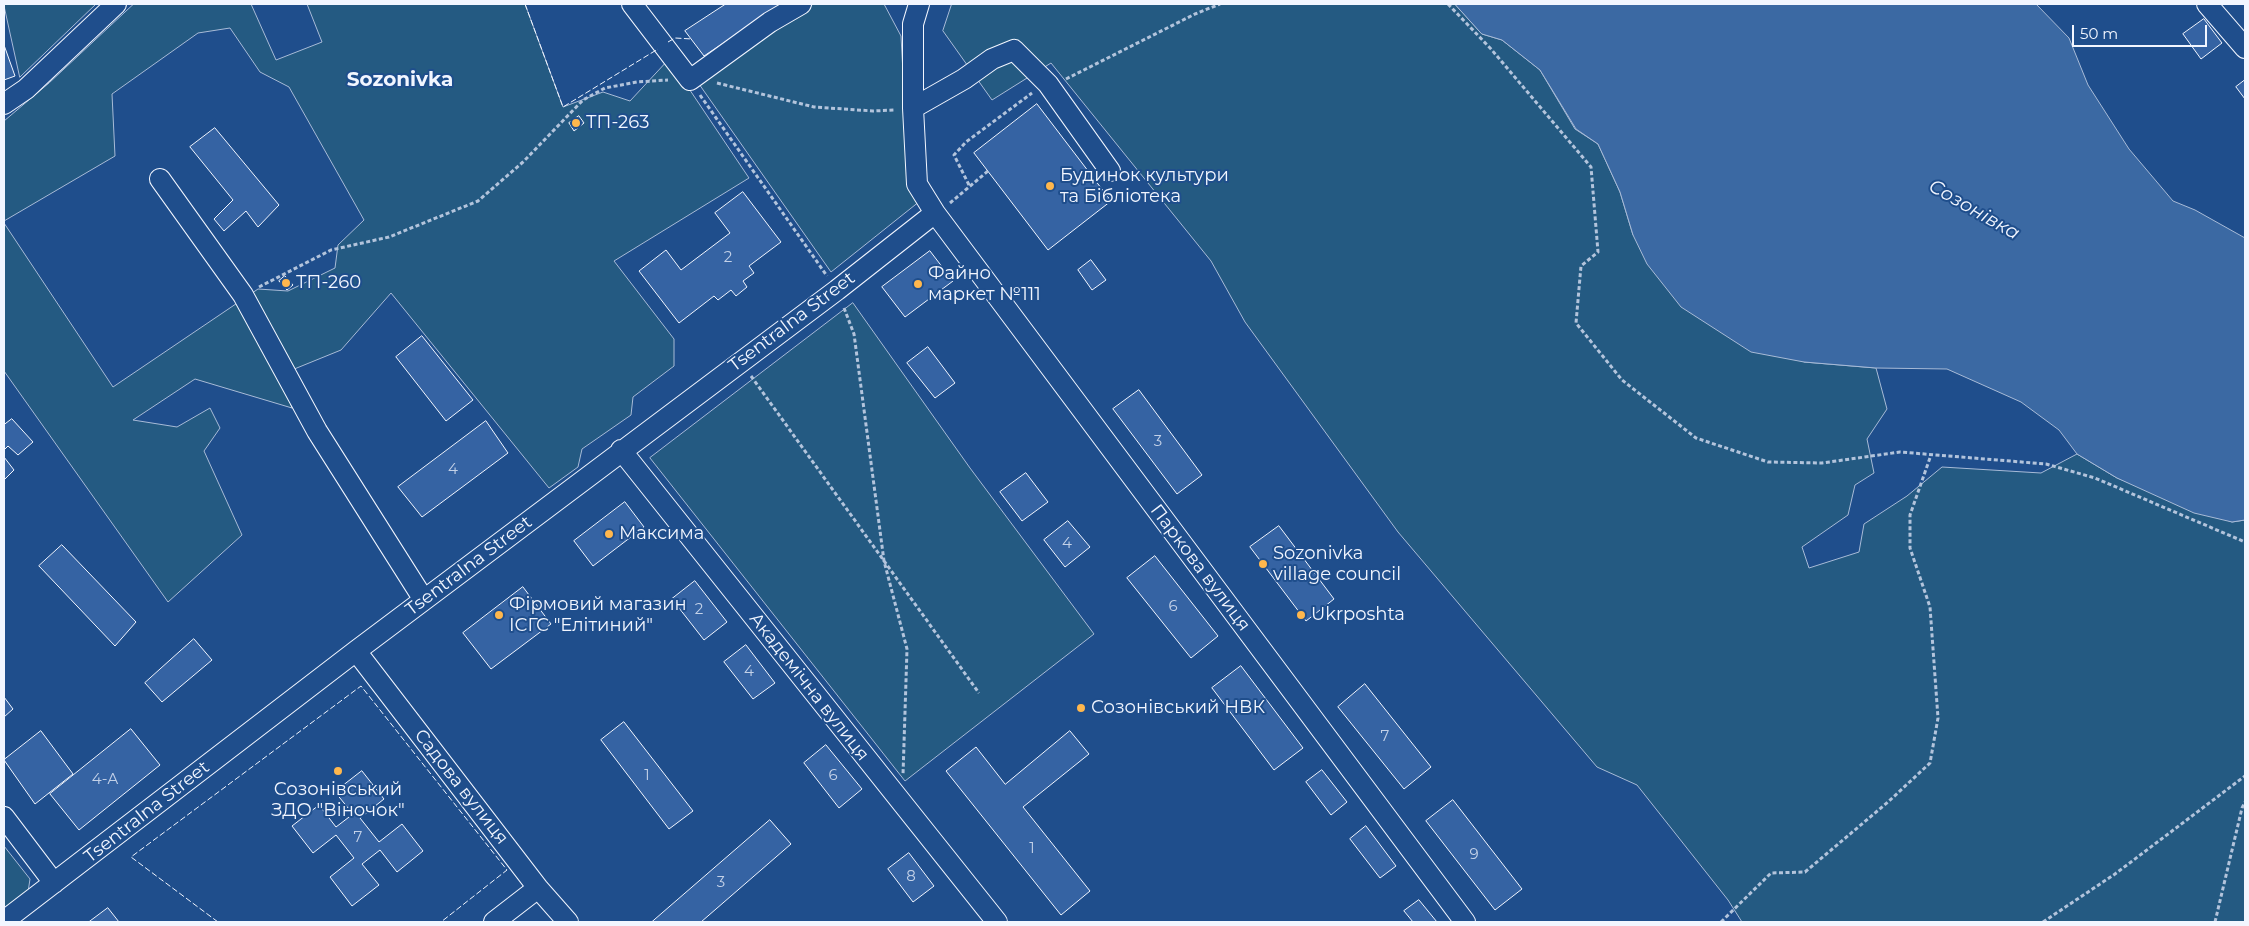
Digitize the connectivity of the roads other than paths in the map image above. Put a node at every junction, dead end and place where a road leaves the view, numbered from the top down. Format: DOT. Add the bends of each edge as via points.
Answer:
graph roads {
  1 [pos="116,4"];
  2 [pos="632,4"];
  3 [pos="800,4"];
  4 [pos="903,4"];
  5 [pos="919,4"];
  6 [pos="2207,4"];
  7 [pos="914,24"];
  8 [pos="2245,48"];
  9 [pos="4,104"];
  10 [pos="913,108"];
  11 [pos="1110,171"];
  12 [pos="160,179"];
  13 [pos="939,211"];
  14 [pos="621,450"];
  15 [pos="424,600"];
  16 [pos="356,650"];
  17 [pos="4,817"];
  18 [pos="54,883"];
  19 [pos="538,888"];
  20 [pos="4,921"];
  21 [pos="494,922"];
  22 [pos="568,922"];
  23 [pos="997,922"];
  24 [pos="1465,922"];
  1 -- 9 [label="street" via="26,89"];
  2 -- 3 [label="street" via="690,80"];
  4 -- 7 [label="street"];
  5 -- 7 [label="street, Паркова вулиця"];
  6 -- 8 [label="street"];
  7 -- 10 [label="street, Паркова вулиця"];
  10 -- 11 [label="street" via="992,59 1014,50 1048,84"];
  10 -- 13 [label="street, Паркова вулиця" via="917,184"];
  12 -- 15 [label="street" via="243,295 318,431"];
  13 -- 14 [label="street, Tsentralna Street"];
  13 -- 24 [label="street, Паркова вулиця"];
  14 -- 15 [label="street, Tsentralna Street"];
  14 -- 23 [label="street, Академічна вулиця"];
  15 -- 16 [label="street, Tsentralna Street"];
  16 -- 18 [label="street, Tsentralna Street"];
  16 -- 19 [label="street, Садова вулиця"];
  17 -- 18 [label="street"];
  18 -- 20 [label="street, Tsentralna Street"];
  19 -- 21 [label="street"];
  19 -- 22 [label="street, Садова вулиця"];
}
